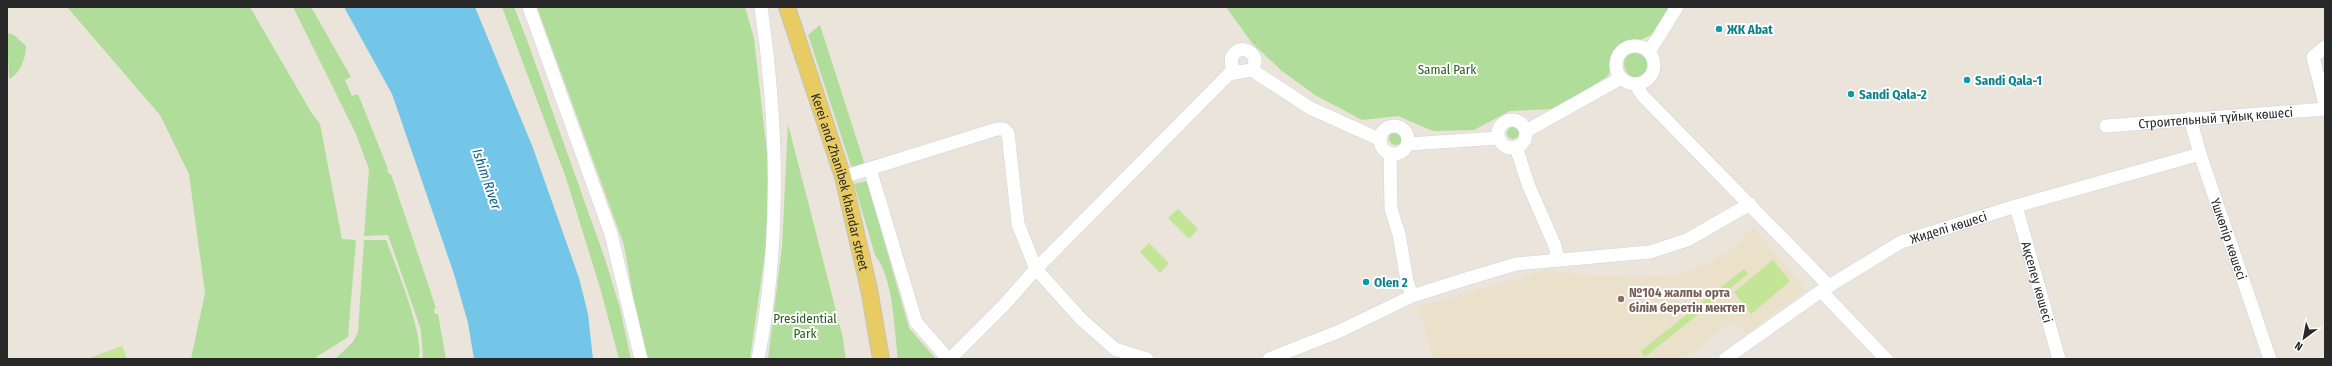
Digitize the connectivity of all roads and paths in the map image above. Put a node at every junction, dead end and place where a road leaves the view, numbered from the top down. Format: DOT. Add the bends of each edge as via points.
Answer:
graph roads {
  1 [pos="529,7"];
  2 [pos="761,7"];
  3 [pos="787,7"];
  4 [pos="1677,7"];
  5 [pos="2325,47"];
  6 [pos="1650,52"];
  7 [pos="1251,70"];
  8 [pos="1237,72"];
  9 [pos="1621,78"];
  10 [pos="1635,84"];
  11 [pos="2325,104"];
  12 [pos="2325,109"];
  13 [pos="2190,118"];
  14 [pos="2106,126"];
  15 [pos="1526,131"];
  16 [pos="1499,138"];
  17 [pos="1379,139"];
  18 [pos="1408,144"];
  19 [pos="1516,147"];
  20 [pos="1390,153"];
  21 [pos="2200,154"];
  22 [pos="870,169"];
  23 [pos="843,177"];
  24 [pos="1750,204"];
  25 [pos="2016,206"];
  26 [pos="1554,259"];
  27 [pos="1036,269"];
  28 [pos="1825,289"];
  29 [pos="1412,296"];
  30 [pos="1115,354"];
  31 [pos="883,355"];
  32 [pos="641,359"];
  33 [pos="758,359"];
  34 [pos="949,359"];
  35 [pos="1147,359"];
  36 [pos="1269,359"];
  37 [pos="1725,359"];
  38 [pos="1886,359"];
  39 [pos="2060,359"];
  40 [pos="2270,359"];
  1 -- 32 [label="street" via="611,234"];
  2 -- 33 [label="street" via="772,94 774,240"];
  3 -- 23 [label="main road, Kerei and Zhanibek khandar street"];
  4 -- 6 [label="street"];
  5 -- 11 [label="street" via="2313,57"];
  6 -- 9 [label="street" via="1641,46 1631,46 1622,51 1617,59 1616,69"];
  6 -- 10 [label="street" via="1654,61 1654,71 1648,79"];
  7 -- 8 [label="street"];
  7 -- 8 [label="street" via="1255,64 1254,56 1242,49 1235,52 1231,59 1232,67"];
  7 -- 17 [label="street" via="1310,108"];
  8 -- 27 [label="street" via="1225,76"];
  9 -- 10 [label="street"];
  9 -- 15 [label="street"];
  10 -- 24 [label="street" via="1643,96"];
  12 -- 13 [label="street, Строительный тұйық көшесі"];
  13 -- 14 [label="street, Строительный тұйық көшесі"];
  13 -- 21 [label="street, Үшкөпір көшесі"];
  15 -- 16 [label="street" via="1523,125 1512,120 1501,125"];
  15 -- 19 [label="street" via="1525,140"];
  16 -- 18 [label="street"];
  16 -- 19 [label="street" via="1504,145"];
  17 -- 18 [label="street" via="1384,128 1396,125 1406,132"];
  17 -- 20 [label="street" via="1382,148"];
  18 -- 20 [label="street" via="1397,154"];
  19 -- 26 [label="street" via="1528,184 1555,246 1557,255"];
  20 -- 29 [label="street" via="1391,209"];
  21 -- 25 [label="street, Жиделі көшесі"];
  21 -- 40 [label="street, Үшкөпір көшесі"];
  22 -- 23 [label="street"];
  22 -- 27 [label="street" via="997,129 1004,129 1008,132 1018,224"];
  22 -- 34 [label="street" via="916,322"];
  23 -- 31 [label="main road, Kerei and Zhanibek khandar street"];
  24 -- 26 [label="street" via="1687,240 1650,252"];
  24 -- 28 [label="street"];
  25 -- 28 [label="street, Жиделі көшесі" via="1901,242"];
  25 -- 39 [label="street, Ақселеу көшесі"];
  26 -- 29 [label="street" via="1516,264"];
  27 -- 30 [label="street"];
  27 -- 34 [label="street" via="1004,305"];
  28 -- 37 [label="street, Жиделі көшесі"];
  28 -- 38 [label="street"];
  29 -- 36 [label="street" via="1340,331"];
  30 -- 35 [label="street"];
}
